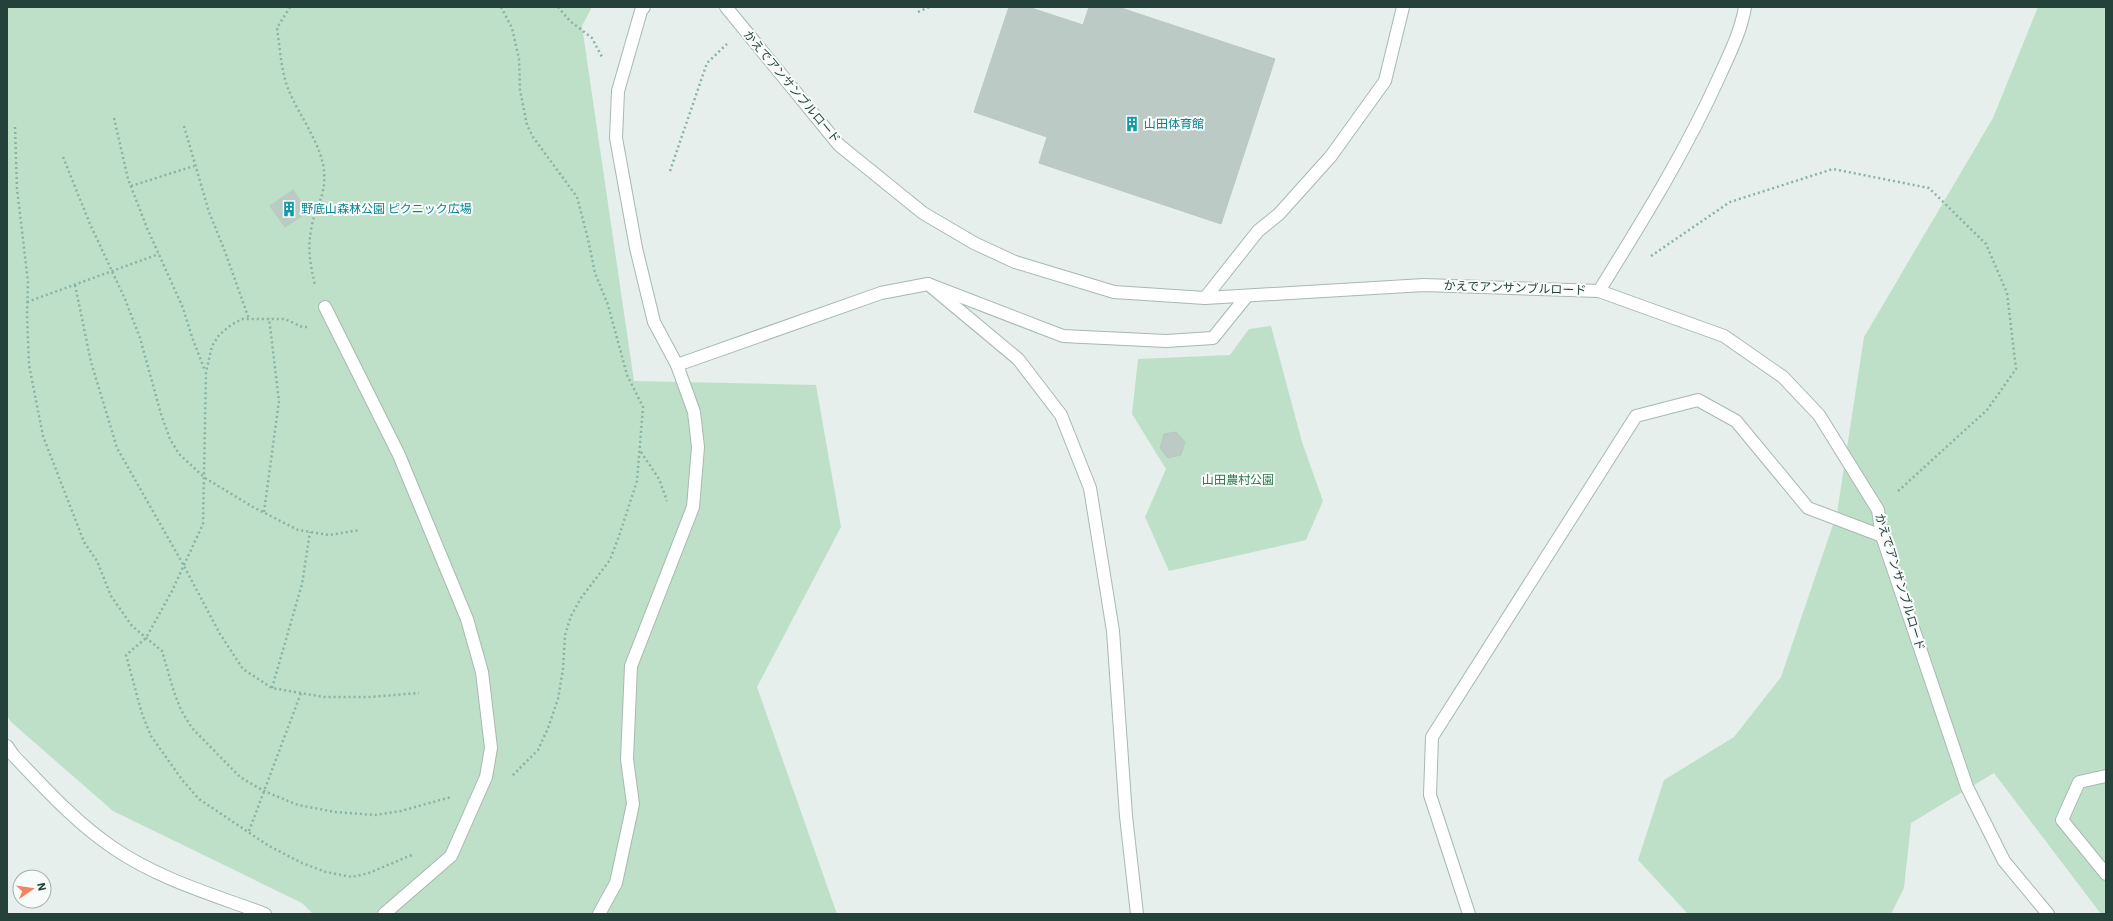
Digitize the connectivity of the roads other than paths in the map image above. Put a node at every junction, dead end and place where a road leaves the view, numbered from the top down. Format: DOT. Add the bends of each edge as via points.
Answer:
graph roads {
  1 [pos="644,7"];
  2 [pos="726,7"];
  3 [pos="1403,7"];
  4 [pos="1744,7"];
  5 [pos="928,284"];
  6 [pos="1599,291"];
  7 [pos="1246,297"];
  8 [pos="1205,298"];
  9 [pos="325,307"];
  10 [pos="676,366"];
  11 [pos="1882,536"];
  12 [pos="7,746"];
  13 [pos="2106,776"];
  14 [pos="2106,874"];
  15 [pos="265,914"];
  16 [pos="384,914"];
  17 [pos="599,914"];
  18 [pos="1137,914"];
  19 [pos="1469,914"];
  20 [pos="2048,914"];
  1 -- 10 [label="street" via="618,91 616,138 636,248 654,322"];
  2 -- 8 [label="street, かえでアンサンブルロード" via="839,145 923,213 974,243 1015,262 1114,292"];
  3 -- 8 [label="street" via="1385,81 1331,156 1279,214 1258,231"];
  4 -- 6 [label="street" via="1742,24 1704,111 1669,177"];
  5 -- 7 [label="street" via="1063,336 1166,341 1212,338"];
  5 -- 10 [label="street" via="881,293"];
  5 -- 18 [label="street" via="1018,359 1061,415 1090,488 1113,631 1126,816"];
  6 -- 7 [label="street, かえでアンサンブルロード" via="1424,285"];
  6 -- 11 [label="street, かえでアンサンブルロード" via="1724,336 1783,377 1819,415 1878,510"];
  7 -- 8 [label="street, かえでアンサンブルロード"];
  9 -- 16 [label="street" via="400,455 467,619 482,672 491,748 486,777 451,856"];
  10 -- 17 [label="street" via="694,412 698,447 694,507 632,666 627,759 633,804 616,883"];
  11 -- 19 [label="street" via="1808,508 1736,421 1698,400 1636,416 1432,737 1430,795"];
  11 -- 20 [label="street, かえでアンサンブルロード" via="1967,787 2004,861"];
  12 -- 15 [label="street" via="74,817 113,848 162,875"];
  13 -- 14 [label="street" via="2079,782 2062,820"];
}
